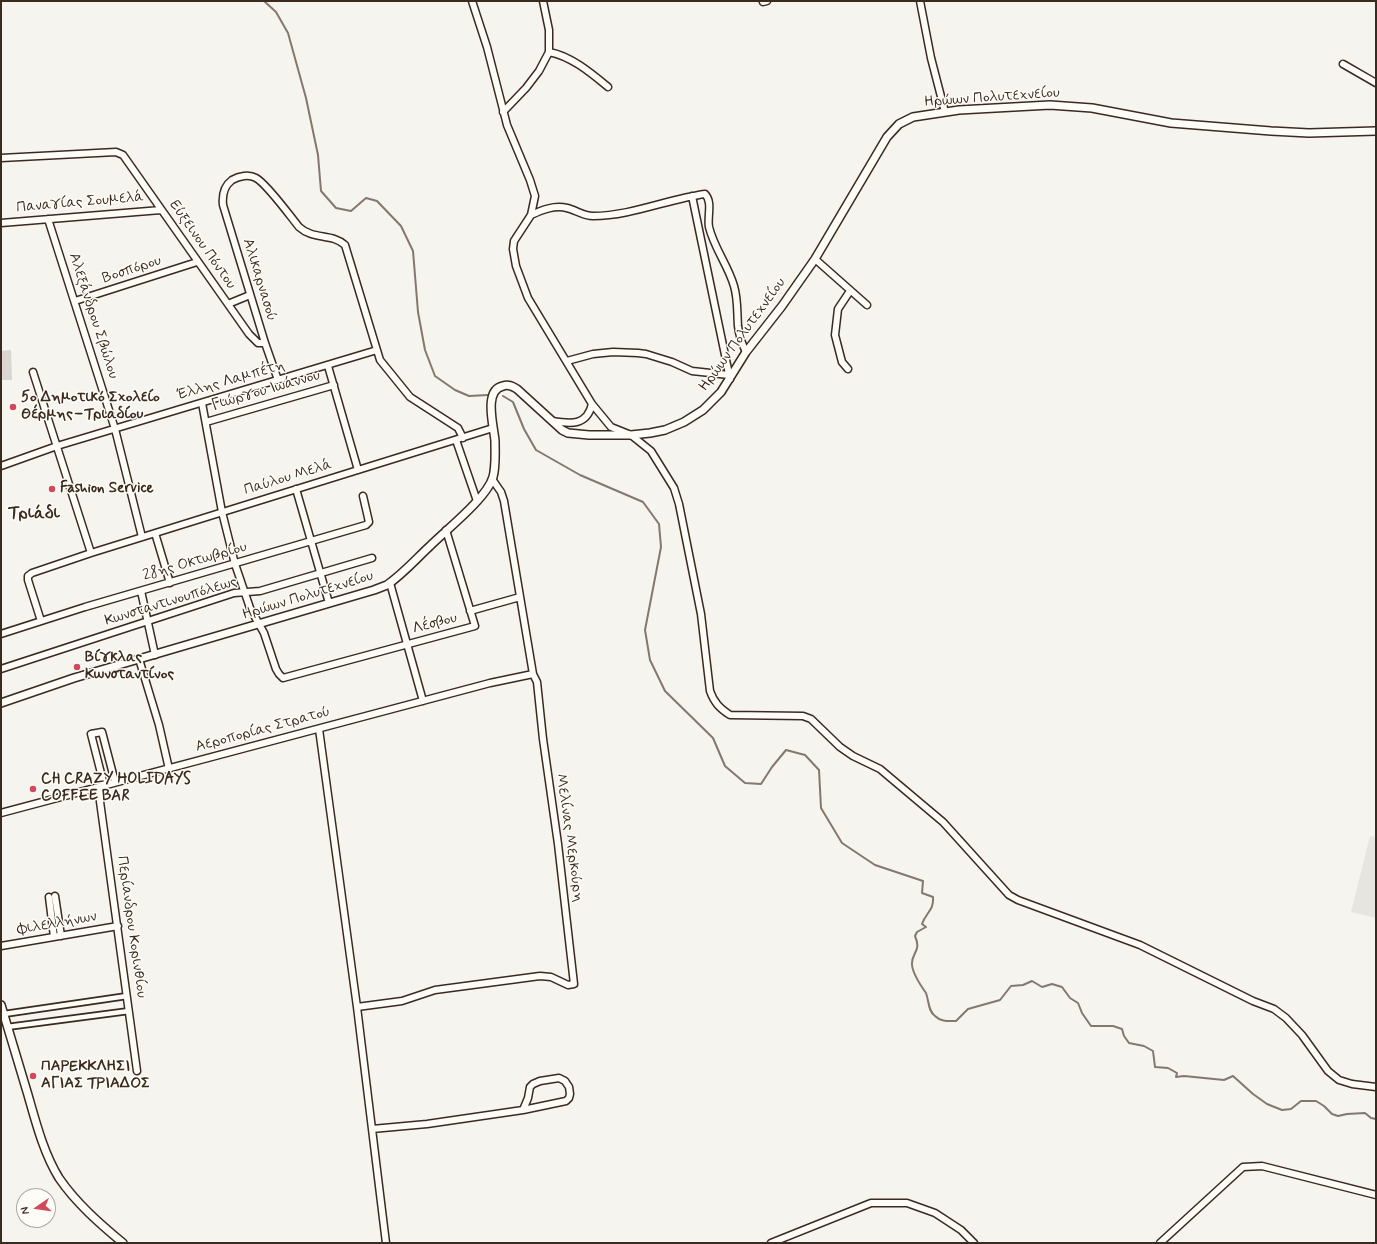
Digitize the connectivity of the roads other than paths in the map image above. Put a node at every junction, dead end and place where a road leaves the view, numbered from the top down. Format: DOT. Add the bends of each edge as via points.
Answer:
graph roads {
  1 [pos="472,1"];
  2 [pos="543,1"];
  3 [pos="920,1"];
  4 [pos="550,52"];
  5 [pos="1343,64"];
  6 [pos="1376,83"];
  7 [pos="608,87"];
  8 [pos="503,112"];
  9 [pos="945,112"];
  10 [pos="1376,131"];
  11 [pos="1,158"];
  12 [pos="692,196"];
  13 [pos="161,210"];
  14 [pos="531,215"];
  15 [pos="48,219"];
  16 [pos="1,223"];
  17 [pos="815,259"];
  18 [pos="197,262"];
  19 [pos="850,291"];
  20 [pos="250,295"];
  21 [pos="75,301"];
  22 [pos="228,304"];
  23 [pos="867,305"];
  24 [pos="265,343"];
  25 [pos="377,350"];
  26 [pos="746,352"];
  27 [pos="567,361"];
  28 [pos="328,366"];
  29 [pos="848,369"];
  30 [pos="33,372"];
  31 [pos="731,375"];
  32 [pos="278,380"];
  33 [pos="334,385"];
  34 [pos="202,403"];
  35 [pos="592,404"];
  36 [pos="552,421"];
  37 [pos="206,422"];
  38 [pos="494,428"];
  39 [pos="115,429"];
  40 [pos="630,435"];
  41 [pos="463,438"];
  42 [pos="456,440"];
  43 [pos="57,446"];
  44 [pos="1,466"];
  45 [pos="358,470"];
  46 [pos="492,479"];
  47 [pos="296,489"];
  48 [pos="363,496"];
  49 [pos="477,501"];
  50 [pos="222,512"];
  51 [pos="446,530"];
  52 [pos="155,533"];
  53 [pos="142,537"];
  54 [pos="311,541"];
  55 [pos="91,553"];
  56 [pos="372,558"];
  57 [pos="235,564"];
  58 [pos="320,573"];
  59 [pos="170,583"];
  60 [pos="390,583"];
  61 [pos="141,592"];
  62 [pos="244,592"];
  63 [pos="520,597"];
  64 [pos="329,603"];
  65 [pos="470,611"];
  66 [pos="41,621"];
  67 [pos="147,622"];
  68 [pos="259,624"];
  69 [pos="1,634"];
  70 [pos="407,645"];
  71 [pos="155,655"];
  72 [pos="139,660"];
  73 [pos="1,669"];
  74 [pos="533,674"];
  75 [pos="423,701"];
  76 [pos="1,703"];
  77 [pos="318,729"];
  78 [pos="169,768"];
  79 [pos="115,782"];
  80 [pos="101,786"];
  81 [pos="1,813"];
  82 [pos="52,897"];
  83 [pos="118,926"];
  84 [pos="58,937"];
  85 [pos="1,946"];
  86 [pos="127,996"];
  87 [pos="1,1005"];
  88 [pos="357,1008"];
  89 [pos="129,1011"];
  90 [pos="4,1014"];
  91 [pos="7,1027"];
  92 [pos="137,1071"];
  93 [pos="1376,1087"];
  94 [pos="522,1110"];
  95 [pos="372,1129"];
  96 [pos="1376,1195"];
  97 [pos="123,1243"];
  98 [pos="386,1243"];
  99 [pos="771,1243"];
  100 [pos="974,1243"];
  101 [pos="1160,1243"];
  1 -- 8 [label="street" via="487,47"];
  2 -- 4 [label="street" via="549,30"];
  3 -- 9 [label="street"];
  4 -- 7 [label="street" via="590,72"];
  4 -- 8 [label="street" via="526,88"];
  5 -- 6 [label="street"];
  8 -- 14 [label="street" via="535,196"];
  9 -- 10 [label="street, Ηρώων Πολυτεχνείου" via="1050,105 1092,108 1171,123 1271,131"];
  9 -- 17 [label="street, Ηρώων Πολυτεχνείου" via="914,117 895,127"];
  11 -- 13 [label="street, Εύξεινου Πόντου" via="116,152 123,155"];
  12 -- 14 [label="street" via="625,212 592,216 559,207"];
  12 -- 26 [label="street" via="705,194 708,198 709,225 714,243 734,287 738,327"];
  12 -- 31 [label="street"];
  13 -- 15 [label="street, Παναγίας Σουμελά"];
  13 -- 18 [label="street, Εύξεινου Πόντου"];
  14 -- 27 [label="street" via="514,241 516,266 528,298"];
  15 -- 16 [label="street, Παναγίας Σουμελά"];
  15 -- 21 [label="street, Αλεξάνδρου Σβώλου"];
  17 -- 19 [label="street"];
  17 -- 26 [label="street, Ηρώων Πολυτεχνείου"];
  18 -- 21 [label="street, Βοσπόρου"];
  18 -- 22 [label="street, Εύξεινου Πόντου"];
  19 -- 23 [label="street"];
  19 -- 29 [label="street" via="838,309 835,335 842,362"];
  20 -- 22 [label="street"];
  20 -- 24 [label="street, Αλικαρνασού"];
  20 -- 25 [label="street, Αλικαρνασού" via="222,205 225,188 231,181 242,176 257,178 302,230 312,235 335,238 345,245"];
  21 -- 39 [label="street, Αλεξάνδρου Σβώλου"];
  22 -- 24 [label="street, Εύξεινου Πόντου" via="253,339 260,344"];
  24 -- 32 [label="street, Αλικαρνασού"];
  25 -- 28 [label="street, Έλλης Λαμπέτη"];
  25 -- 41 [label="street" via="383,364 410,397 459,429"];
  26 -- 31 [label="street, Ηρώων Πολυτεχνείου"];
  27 -- 31 [label="street" via="593,354 638,352 692,371"];
  27 -- 35 [label="street"];
  28 -- 32 [label="street, Έλλης Λαμπέτη"];
  28 -- 33 [label="street"];
  30 -- 43 [label="street"];
  31 -- 40 [label="street, Ηρώων Πολυτεχνείου" via="721,392 703,410 684,422 665,430"];
  32 -- 34 [label="street, Έλλης Λαμπέτη"];
  33 -- 37 [label="street, Γιώργου Ιωάννου"];
  33 -- 45 [label="street"];
  34 -- 37 [label="street"];
  34 -- 39 [label="street, Έλλης Λαμπέτη"];
  35 -- 36 [label="street" via="584,419 569,424"];
  35 -- 40 [label="street" via="612,427"];
  36 -- 38 [label="street, Ηρώων Πολυτεχνείου" via="520,391 506,385 498,387 493,394 491,403"];
  36 -- 40 [label="street, Ηρώων Πολυτεχνείου" via="562,430 571,433"];
  37 -- 50 [label="street"];
  38 -- 41 [label="street, Παύλου Μελά"];
  38 -- 46 [label="street, Ηρώων Πολυτεχνείου" via="495,462"];
  39 -- 43 [label="street, Έλλης Λαμπέτη"];
  39 -- 53 [label="street, Αλεξάνδρου Σβώλου"];
  40 -- 93 [label="street" via="651,451 676,493 701,614 710,690 720,709 730,715 803,716 812,719 840,746 853,756 880,769 943,822 1009,895 1140,945 1274,1009 1302,1035 1328,1071 1339,1080"];
  41 -- 42 [label="street, Παύλου Μελά"];
  42 -- 45 [label="street, Παύλου Μελά"];
  42 -- 49 [label="street"];
  43 -- 44 [label="street, Έλλης Λαμπέτη"];
  43 -- 55 [label="street"];
  45 -- 47 [label="street, Παύλου Μελά"];
  46 -- 49 [label="street, Ηρώων Πολυτεχνείου"];
  46 -- 63 [label="street, Μελίνας Μερκούρη" via="504,501"];
  47 -- 50 [label="street, Παύλου Μελά"];
  47 -- 54 [label="street"];
  48 -- 54 [label="street, 28ης Οκτωβρίου" via="368,524"];
  49 -- 51 [label="street, Ηρώων Πολυτεχνείου"];
  50 -- 52 [label="street, Παύλου Μελά"];
  50 -- 57 [label="street"];
  51 -- 60 [label="street, Ηρώων Πολυτεχνείου"];
  51 -- 65 [label="street"];
  52 -- 53 [label="street, Παύλου Μελά"];
  52 -- 59 [label="street"];
  53 -- 55 [label="street, Παύλου Μελά"];
  54 -- 57 [label="street, 28ης Οκτωβρίου"];
  54 -- 58 [label="street"];
  55 -- 66 [label="street, Παύλου Μελά" via="29,574 28,580"];
  56 -- 58 [label="street, Κωνσταντινουπόλεως"];
  57 -- 59 [label="street, 28ης Οκτωβρίου"];
  57 -- 62 [label="street"];
  58 -- 62 [label="street, Κωνσταντινουπόλεως" via="260,591"];
  58 -- 64 [label="street"];
  59 -- 61 [label="street, 28ης Οκτωβρίου"];
  60 -- 64 [label="street, Ηρώων Πολυτεχνείου"];
  60 -- 70 [label="street"];
  61 -- 66 [label="street, 28ης Οκτωβρίου"];
  61 -- 67 [label="street"];
  62 -- 67 [label="street, Κωνσταντινουπόλεως"];
  62 -- 68 [label="street"];
  63 -- 65 [label="street, Λέσβου"];
  63 -- 74 [label="street, Μελίνας Μερκούρη"];
  64 -- 68 [label="street, Ηρώων Πολυτεχνείου"];
  65 -- 70 [label="street, Λέσβου" via="475,626"];
  66 -- 69 [label="street, 28ης Οκτωβρίου"];
  67 -- 71 [label="street"];
  67 -- 73 [label="street, Κωνσταντινουπόλεως"];
  68 -- 70 [label="street" via="279,674 284,678"];
  68 -- 71 [label="street, Ηρώων Πολυτεχνείου"];
  70 -- 75 [label="street"];
  71 -- 72 [label="street, Ηρώων Πολυτεχνείου"];
  72 -- 76 [label="street, Ηρώων Πολυτεχνείου" via="68,680"];
  72 -- 78 [label="street"];
  74 -- 75 [label="street, Αεροπορίας Στρατού"];
  74 -- 88 [label="street, Μελίνας Μερκούρη" via="537,682 558,844 573,985 568,986 551,977 540,976 435,990 402,1001"];
  75 -- 77 [label="street, Αεροπορίας Στρατού"];
  77 -- 78 [label="street, Αεροπορίας Στρατού"];
  77 -- 88 [label="street"];
  78 -- 79 [label="street, Αεροπορίας Στρατού"];
  79 -- 80 [label="street, Αεροπορίας Στρατού"];
  79 -- 80 [label="street, Περίανδρου Κορινθίου" via="102,732 91,734"];
  80 -- 81 [label="street, Αεροπορίας Στρατού"];
  80 -- 83 [label="street, Περίανδρου Κορινθίου"];
  82 -- 84 [label="street"];
  83 -- 84 [label="street, Φιλελλήνων"];
  83 -- 86 [label="street, Περίανδρου Κορινθίου"];
  84 -- 85 [label="street, Φιλελλήνων"];
  86 -- 89 [label="street, Περίανδρου Κορινθίου"];
  86 -- 90 [label="street"];
  87 -- 90 [label="street"];
  88 -- 95 [label="street"];
  89 -- 91 [label="street"];
  89 -- 92 [label="street, Περίανδρου Κορινθίου"];
  90 -- 91 [label="street"];
  91 -- 97 [label="street" via="36,1122 58,1176 95,1218"];
  94 -- 94 [label="street" via="566,1101 570,1096 568,1086 559,1078 534,1084 530,1087"];
  94 -- 95 [label="street"];
  95 -- 98 [label="street"];
  96 -- 101 [label="street" via="1262,1166 1242,1167"];
  99 -- 100 [label="street" via="871,1203 907,1203 935,1213 961,1230"];
}
